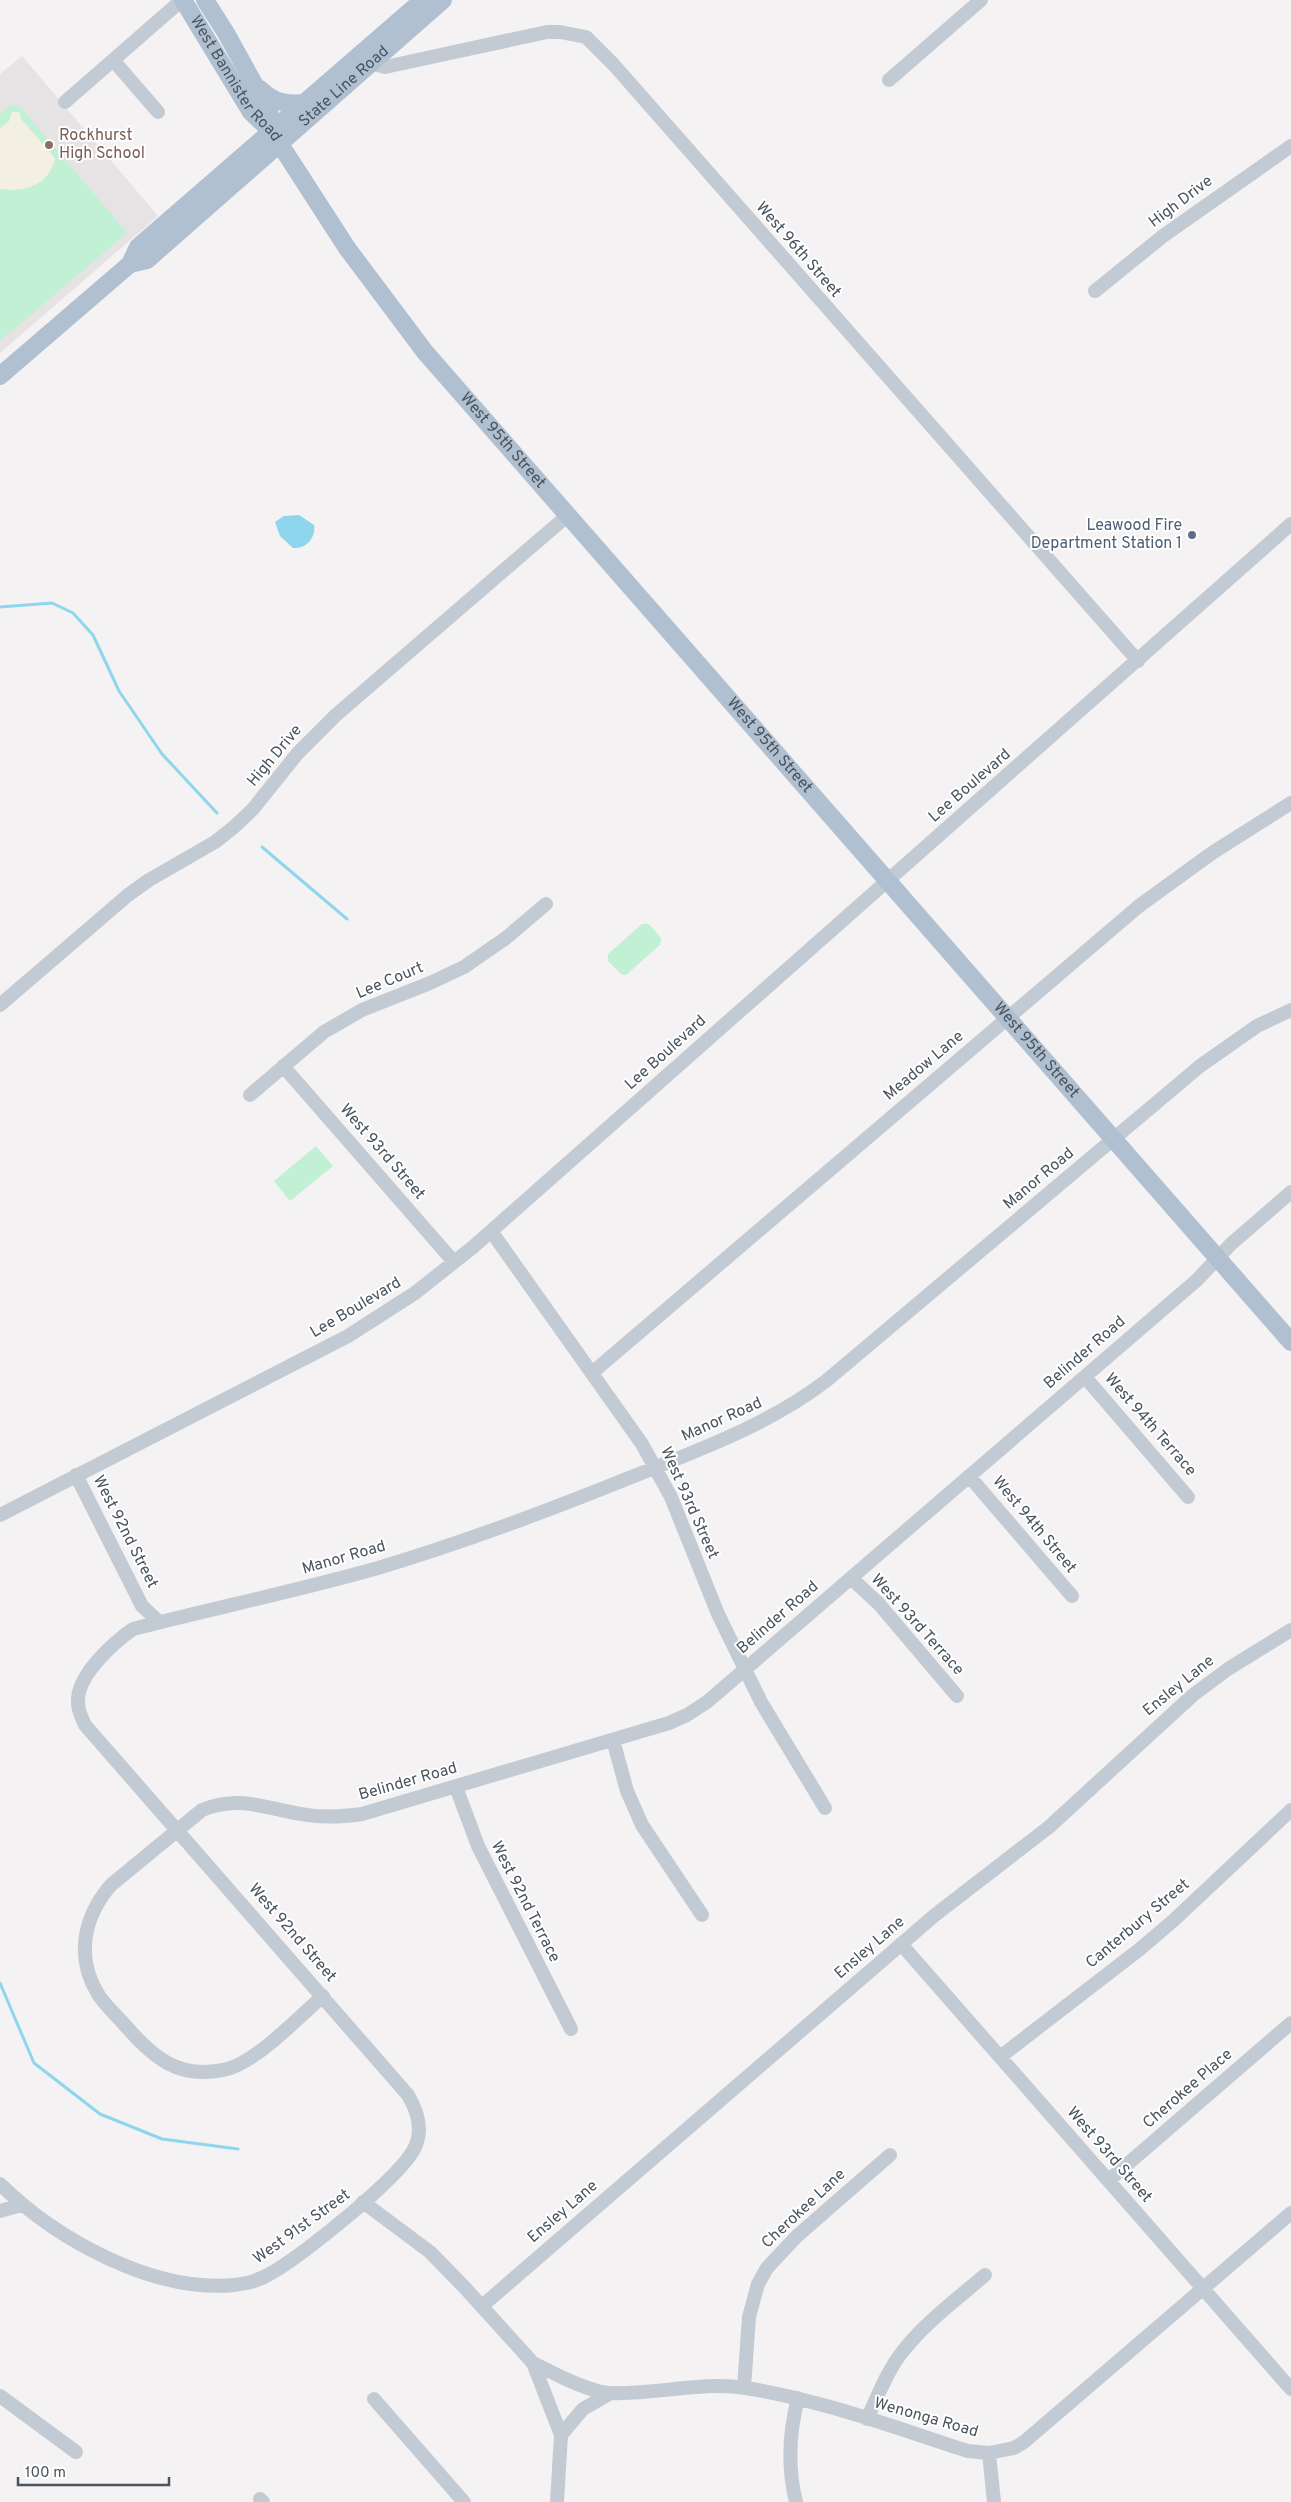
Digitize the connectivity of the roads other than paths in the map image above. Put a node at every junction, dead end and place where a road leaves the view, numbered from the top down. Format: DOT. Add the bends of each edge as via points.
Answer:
graph roads {
  1 [pos="183,0"];
  2 [pos="205,0"];
  3 [pos="423,0"];
  4 [pos="443,0"];
  5 [pos="981,0"];
  6 [pos="366,58"];
  7 [pos="113,60"];
  8 [pos="889,80"];
  9 [pos="253,83"];
  10 [pos="65,102"];
  11 [pos="304,103"];
  12 [pos="158,112"];
  13 [pos="275,138"];
  14 [pos="1291,146"];
  15 [pos="1095,291"];
  16 [pos="0,376"];
  17 [pos="567,516"];
  18 [pos="1291,524"];
  19 [pos="1138,661"];
  20 [pos="1291,803"];
  21 [pos="888,881"];
  22 [pos="546,904"];
  23 [pos="0,1005"];
  24 [pos="1291,1010"];
  25 [pos="1008,1018"];
  26 [pos="283,1066"];
  27 [pos="250,1095"];
  28 [pos="1114,1138"];
  29 [pos="1291,1192"];
  30 [pos="492,1231"];
  31 [pos="1218,1257"];
  32 [pos="454,1262"];
  33 [pos="1291,1342"];
  34 [pos="593,1372"];
  35 [pos="1085,1377"];
  36 [pos="655,1467"];
  37 [pos="76,1475"];
  38 [pos="969,1476"];
  39 [pos="1188,1497"];
  40 [pos="0,1515"];
  41 [pos="851,1578"];
  42 [pos="1072,1596"];
  43 [pos="142,1606"];
  44 [pos="160,1622"];
  45 [pos="133,1629"];
  46 [pos="1291,1630"];
  47 [pos="745,1670"];
  48 [pos="81,1689"];
  49 [pos="957,1696"];
  50 [pos="613,1740"];
  51 [pos="456,1787"];
  52 [pos="825,1808"];
  53 [pos="1291,1810"];
  54 [pos="178,1829"];
  55 [pos="702,1915"];
  56 [pos="901,1944"];
  57 [pos="324,1996"];
  58 [pos="1291,2023"];
  59 [pos="571,2029"];
  60 [pos="1000,2057"];
  61 [pos="890,2155"];
  62 [pos="1109,2180"];
  63 [pos="0,2184"];
  64 [pos="363,2202"];
  65 [pos="21,2205"];
  66 [pos="0,2211"];
  67 [pos="1291,2212"];
  68 [pos="985,2275"];
  69 [pos="1203,2288"];
  70 [pos="482,2306"];
  71 [pos="533,2363"];
  72 [pos="744,2388"];
  73 [pos="1291,2389"];
  74 [pos="609,2394"];
  75 [pos="0,2396"];
  76 [pos="798,2398"];
  77 [pos="374,2399"];
  78 [pos="867,2419"];
  79 [pos="561,2435"];
  80 [pos="76,2452"];
  81 [pos="989,2453"];
  82 [pos="464,2502"];
  83 [pos="557,2502"];
  84 [pos="796,2502"];
  85 [pos="994,2502"];
  1 -- 7 [label="street"];
  1 -- 13 [label="main road, West Bannister Road" via="251,112"];
  2 -- 9 [label="main road, West Bannister Road"];
  3 -- 6 [label="main road, State Line Road"];
  4 -- 6 [label="main road, State Line Road"];
  5 -- 8 [label="street"];
  6 -- 11 [label="main road, State Line Road"];
  6 -- 13 [label="main road, State Line Road"];
  6 -- 19 [label="street, West 96th Street" via="385,67 547,32 575,33 586,37"];
  7 -- 10 [label="street"];
  7 -- 12 [label="street"];
  9 -- 11 [label="main road" via="276,101"];
  9 -- 13 [label="main road, West Bannister Road" via="269,111"];
  11 -- 13 [label="main road, State Line Road"];
  13 -- 16 [label="main road, State Line Road" via="148,260 130,264"];
  13 -- 17 [label="main road, West 95th Street" via="346,248 394,313"];
  14 -- 15 [label="street, High Drive" via="1163,236"];
  17 -- 21 [label="main road, West 95th Street"];
  17 -- 23 [label="street, High Drive" via="317,733 234,827 128,895"];
  18 -- 19 [label="street, Lee Boulevard"];
  19 -- 21 [label="street, Lee Boulevard"];
  20 -- 25 [label="street, Meadow Lane" via="1164,887 1085,950"];
  21 -- 25 [label="main road, West 95th Street"];
  21 -- 30 [label="street, Lee Boulevard"];
  22 -- 26 [label="street, Lee Court" via="477,959 430,983 362,1010 324,1032"];
  24 -- 28 [label="street, Manor Road" via="1230,1043"];
  25 -- 28 [label="main road, West 95th Street"];
  25 -- 34 [label="street, Meadow Lane"];
  26 -- 27 [label="street, Lee Court"];
  26 -- 32 [label="street, West 93rd Street"];
  28 -- 31 [label="main road, West 95th Street"];
  28 -- 36 [label="street, Manor Road" via="801,1400 740,1432"];
  29 -- 31 [label="street, Belinder Road"];
  30 -- 32 [label="street, Lee Boulevard"];
  30 -- 34 [label="street, West 93rd Street"];
  31 -- 33 [label="main road, West 95th Street"];
  31 -- 35 [label="street, Belinder Road" via="1197,1280"];
  32 -- 37 [label="street, Lee Boulevard" via="415,1293 348,1336"];
  34 -- 36 [label="street, West 93rd Street"];
  35 -- 38 [label="street, Belinder Road"];
  35 -- 39 [label="street, West 94th Terrace"];
  36 -- 44 [label="street, Manor Road" via="466,1540 396,1562"];
  36 -- 47 [label="street, West 93rd Street"];
  37 -- 40 [label="street, Lee Boulevard"];
  37 -- 43 [label="street, West 92nd Street"];
  38 -- 41 [label="street, Belinder Road"];
  38 -- 42 [label="street, West 94th Street"];
  41 -- 47 [label="street, Belinder Road"];
  41 -- 49 [label="street, West 93rd Terrace" via="879,1604"];
  43 -- 44 [label="street, West 92nd Street"];
  43 -- 45 [label="street, West 92nd Street"];
  44 -- 45 [label="street, Manor Road"];
  45 -- 48 [label="street, Manor Road" via="104,1653"];
  46 -- 56 [label="street, Ensley Lane" via="1193,1695 1049,1827"];
  47 -- 50 [label="street, Belinder Road" via="688,1715"];
  47 -- 52 [label="street, West 93rd Street"];
  48 -- 54 [label="street, West 92nd Street" via="78,1701 86,1725"];
  50 -- 51 [label="street, Belinder Road"];
  50 -- 55 [label="street" via="629,1798 642,1825"];
  51 -- 54 [label="street, Belinder Road" via="387,1808 340,1817 227,1802 202,1810"];
  51 -- 59 [label="street, West 92nd Terrace" via="478,1846"];
  53 -- 60 [label="street, Canterbury Street" via="1160,1932"];
  54 -- 57 [label="street, West 92nd Street"];
  54 -- 57 [label="street, Belinder Road" via="111,1885 94,1908 86,1931 85,1954 98,1995 152,2055 164,2063 182,2070 214,2072 247,2061"];
  56 -- 60 [label="street, West 93rd Street"];
  56 -- 70 [label="street, Ensley Lane"];
  57 -- 64 [label="street, West 92nd Street" via="408,2095 419,2119 418,2138 411,2156"];
  58 -- 62 [label="street, Cherokee Place"];
  60 -- 62 [label="street, West 93rd Street"];
  61 -- 72 [label="street, Cherokee Lane" via="797,2236 767,2268 758,2284 748,2318"];
  62 -- 69 [label="street, West 93rd Street"];
  63 -- 65 [label="street, West 91st Street"];
  64 -- 65 [label="street, West 91st Street" via="317,2241 273,2272 248,2282 209,2286 169,2280 132,2268 88,2247"];
  64 -- 70 [label="street, West 91st Street" via="430,2252"];
  65 -- 66 [label="street"];
  67 -- 69 [label="street, Wenonga Road"];
  68 -- 78 [label="street" via="917,2334 902,2352"];
  69 -- 73 [label="street, West 93rd Street"];
  69 -- 81 [label="street, Wenonga Road" via="1024,2442 1014,2448"];
  70 -- 71 [label="street, West 91st Street"];
  71 -- 74 [label="street, Wenonga Road"];
  71 -- 79 [label="street, West 91st Street"];
  72 -- 74 [label="street, Wenonga Road" via="683,2388"];
  72 -- 76 [label="street, Wenonga Road"];
  74 -- 79 [label="street" via="582,2409"];
  75 -- 80 [label="street"];
  76 -- 78 [label="street, Wenonga Road"];
  76 -- 84 [label="street" via="789,2457"];
  77 -- 82 [label="street"];
  78 -- 81 [label="street, Wenonga Road" via="968,2451"];
  79 -- 83 [label="street, West 91st Street"];
  81 -- 85 [label="street"];
}
